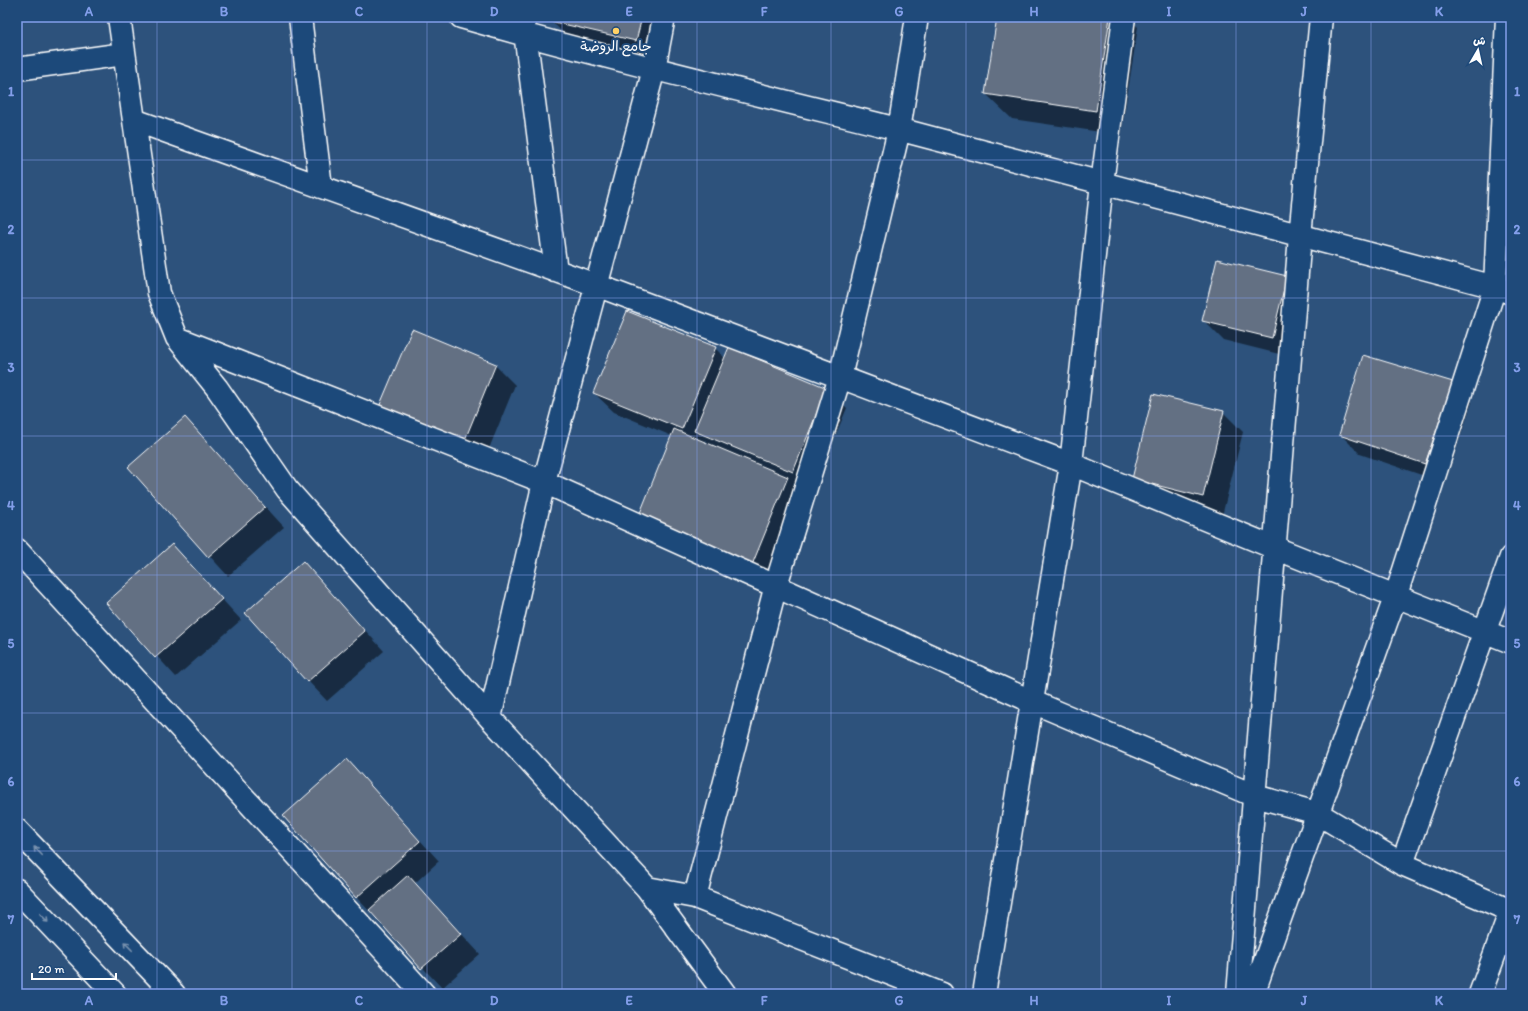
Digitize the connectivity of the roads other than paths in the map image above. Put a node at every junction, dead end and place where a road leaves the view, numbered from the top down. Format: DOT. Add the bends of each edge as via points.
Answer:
graph roads {
  1 [pos="118,17"];
  2 [pos="300,17"];
  3 [pos="461,17"];
  4 [pos="664,17"];
  5 [pos="918,17"];
  6 [pos="1124,17"];
  7 [pos="1321,17"];
  8 [pos="1507,17"];
  9 [pos="524,26"];
  10 [pos="124,54"];
  11 [pos="17,69"];
  12 [pos="654,69"];
  13 [pos="134,120"];
  14 [pos="899,130"];
  15 [pos="1102,183"];
  16 [pos="321,187"];
  17 [pos="1300,236"];
  18 [pos="556,271"];
  19 [pos="596,285"];
  20 [pos="1503,290"];
  21 [pos="177,338"];
  22 [pos="840,377"];
  23 [pos="1071,464"];
  24 [pos="544,482"];
  25 [pos="1275,548"];
  26 [pos="17,550"];
  27 [pos="1511,557"];
  28 [pos="776,585"];
  29 [pos="1396,595"];
  30 [pos="1485,631"];
  31 [pos="1511,642"];
  32 [pos="1033,702"];
  33 [pos="490,718"];
  34 [pos="1255,796"];
  35 [pos="1317,813"];
  36 [pos="17,830"];
  37 [pos="1402,864"];
  38 [pos="646,888"];
  39 [pos="17,890"];
  40 [pos="696,897"];
  41 [pos="1511,911"];
  42 [pos="719,992"];
  43 [pos="115,994"];
  44 [pos="174,994"];
  45 [pos="424,994"];
  46 [pos="942,994"];
  47 [pos="984,994"];
  48 [pos="1238,994"];
  49 [pos="1253,994"];
  50 [pos="1480,994"];
  1 -- 10 [label="street"];
  2 -- 16 [label="street"];
  3 -- 9 [label="street"];
  4 -- 12 [label="street"];
  5 -- 14 [label="street"];
  6 -- 15 [label="street"];
  7 -- 17 [label="street"];
  8 -- 20 [label="street"];
  9 -- 12 [label="street"];
  9 -- 18 [label="street"];
  10 -- 11 [label="street"];
  10 -- 13 [label="street"];
  12 -- 14 [label="street"];
  12 -- 19 [label="street"];
  13 -- 16 [label="street"];
  13 -- 21 [label="street" via="158,293"];
  14 -- 15 [label="street"];
  14 -- 22 [label="street"];
  15 -- 17 [label="street"];
  15 -- 23 [label="street"];
  16 -- 18 [label="street"];
  17 -- 20 [label="street"];
  17 -- 25 [label="street"];
  18 -- 19 [label="street"];
  19 -- 22 [label="street"];
  19 -- 24 [label="street"];
  20 -- 29 [label="street"];
  21 -- 24 [label="street"];
  21 -- 33 [label="street" via="217,388 287,489"];
  22 -- 23 [label="street"];
  22 -- 28 [label="street"];
  23 -- 25 [label="street"];
  23 -- 32 [label="street"];
  24 -- 28 [label="street"];
  24 -- 33 [label="street"];
  25 -- 29 [label="street"];
  25 -- 34 [label="street"];
  26 -- 45 [label="street"];
  27 -- 30 [label="street"];
  28 -- 32 [label="street"];
  28 -- 40 [label="street"];
  29 -- 30 [label="street"];
  29 -- 35 [label="street"];
  30 -- 31 [label="street"];
  30 -- 37 [label="street"];
  32 -- 34 [label="street"];
  32 -- 47 [label="street"];
  33 -- 38 [label="street"];
  34 -- 35 [label="street"];
  34 -- 48 [label="street"];
  35 -- 37 [label="street"];
  35 -- 49 [label="street"];
  44 -- 36 [label="street, one-way"];
  37 -- 41 [label="street"];
  38 -- 40 [label="street"];
  38 -- 42 [label="street"];
  39 -- 43 [label="street, one-way"];
  40 -- 46 [label="street"];
  41 -- 50 [label="street"];
}
